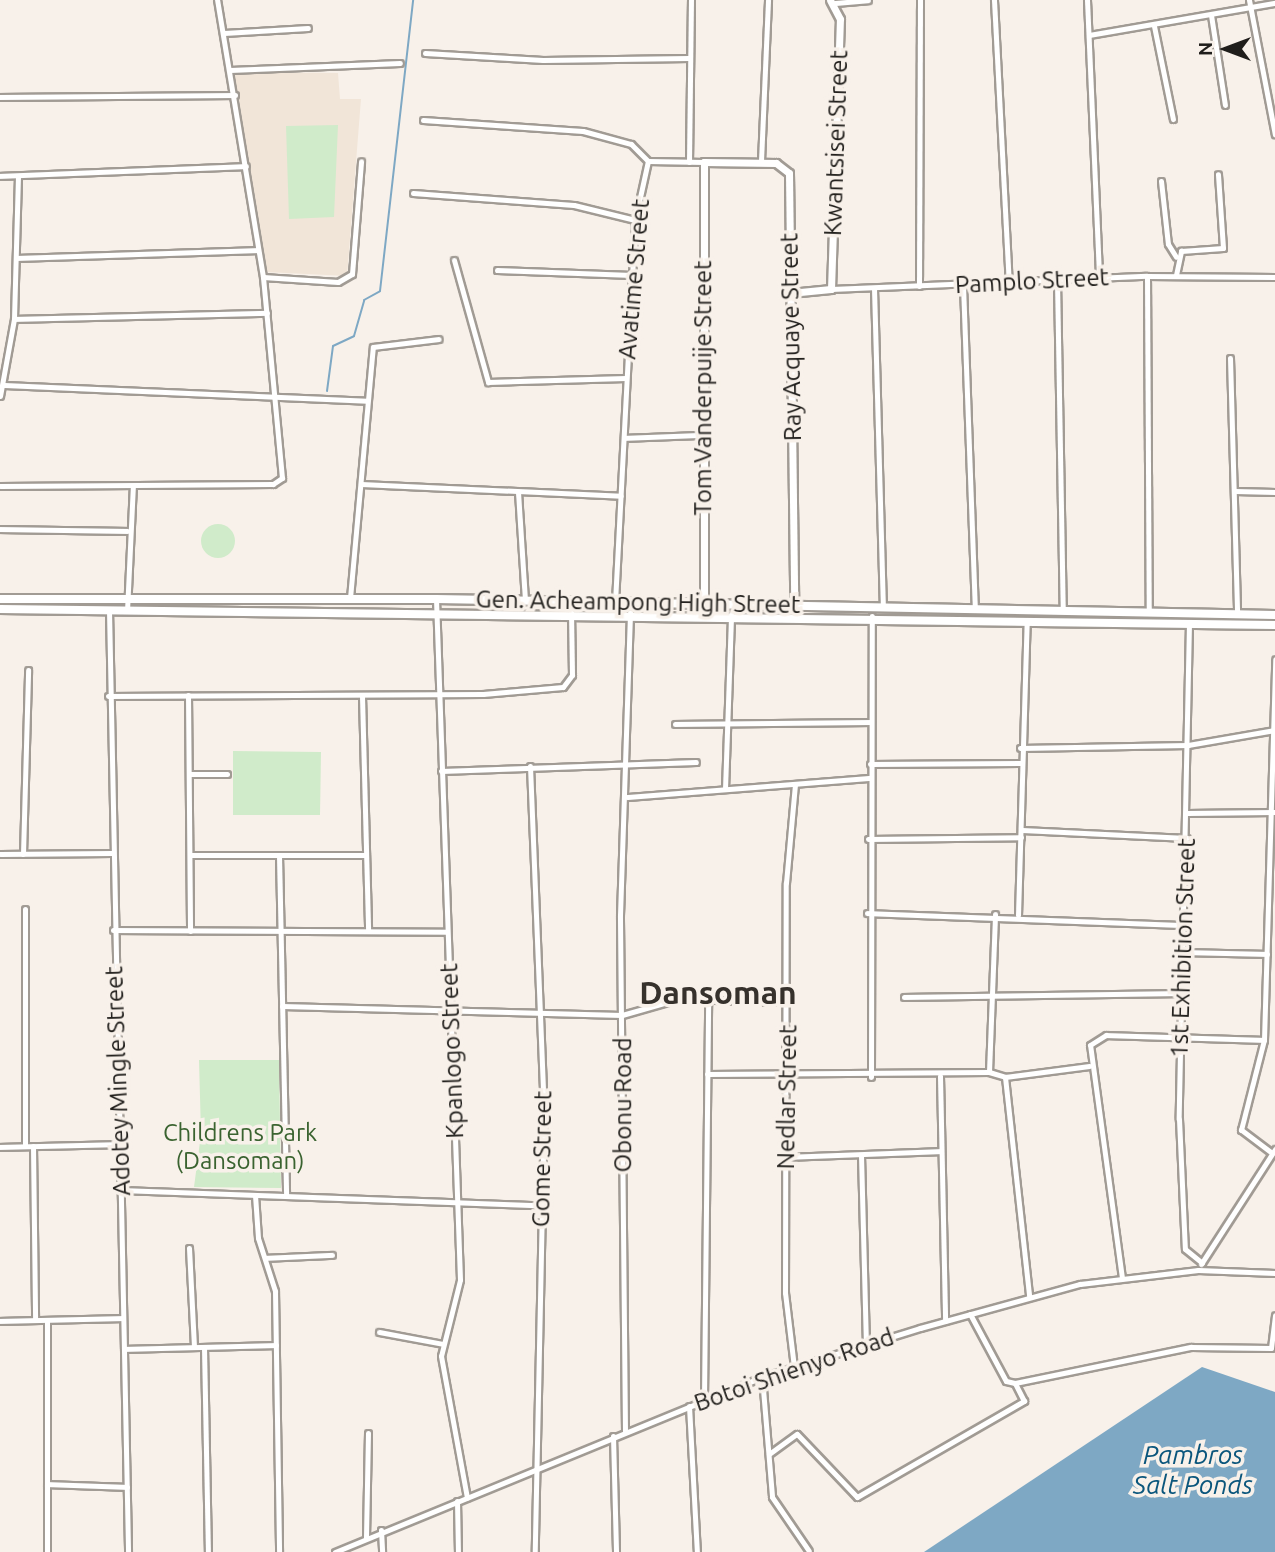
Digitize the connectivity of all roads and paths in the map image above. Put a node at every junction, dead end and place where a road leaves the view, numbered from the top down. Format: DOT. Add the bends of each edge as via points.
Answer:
graph roads {
  1 [pos="217,0"];
  2 [pos="691,0"];
  3 [pos="768,0"];
  4 [pos="868,0"];
  5 [pos="919,0"];
  6 [pos="995,0"];
  7 [pos="1087,0"];
  8 [pos="1249,0"];
  9 [pos="833,2"];
  10 [pos="1275,3"];
  11 [pos="1251,8"];
  12 [pos="1211,15"];
  13 [pos="1154,26"];
  14 [pos="308,28"];
  15 [pos="224,33"];
  16 [pos="1089,35"];
  17 [pos="425,53"];
  18 [pos="689,58"];
  19 [pos="400,63"];
  20 [pos="230,70"];
  21 [pos="235,95"];
  22 [pos="0,97"];
  23 [pos="1225,105"];
  24 [pos="1173,119"];
  25 [pos="423,120"];
  26 [pos="1275,135"];
  27 [pos="361,161"];
  28 [pos="648,161"];
  29 [pos="761,161"];
  30 [pos="690,162"];
  31 [pos="704,162"];
  32 [pos="246,166"];
  33 [pos="1218,174"];
  34 [pos="0,176"];
  35 [pos="18,176"];
  36 [pos="1161,181"];
  37 [pos="413,193"];
  38 [pos="635,220"];
  39 [pos="258,250"];
  40 [pos="1176,257"];
  41 [pos="18,258"];
  42 [pos="454,260"];
  43 [pos="497,270"];
  44 [pos="632,275"];
  45 [pos="1177,275"];
  46 [pos="1147,276"];
  47 [pos="263,277"];
  48 [pos="1099,277"];
  49 [pos="1275,277"];
  50 [pos="1057,280"];
  51 [pos="1009,283"];
  52 [pos="963,285"];
  53 [pos="919,286"];
  54 [pos="874,288"];
  55 [pos="831,289"];
  56 [pos="790,293"];
  57 [pos="267,313"];
  58 [pos="14,319"];
  59 [pos="439,339"];
  60 [pos="1230,358"];
  61 [pos="626,378"];
  62 [pos="4,385"];
  63 [pos="0,396"];
  64 [pos="274,401"];
  65 [pos="367,401"];
  66 [pos="703,435"];
  67 [pos="624,438"];
  68 [pos="361,484"];
  69 [pos="0,486"];
  70 [pos="133,486"];
  71 [pos="1235,491"];
  72 [pos="518,492"];
  73 [pos="1275,492"];
  74 [pos="621,496"];
  75 [pos="0,529"];
  76 [pos="127,531"];
  77 [pos="350,598"];
  78 [pos="0,599"];
  79 [pos="436,599"];
  80 [pos="127,600"];
  81 [pos="525,601"];
  82 [pos="615,602"];
  83 [pos="704,603"];
  84 [pos="794,605"];
  85 [pos="883,606"];
  86 [pos="975,608"];
  87 [pos="0,609"];
  88 [pos="109,610"];
  89 [pos="1063,610"];
  90 [pos="127,611"];
  91 [pos="435,611"];
  92 [pos="571,611"];
  93 [pos="630,612"];
  94 [pos="1149,612"];
  95 [pos="704,613"];
  96 [pos="732,614"];
  97 [pos="1237,614"];
  98 [pos="1275,615"];
  99 [pos="872,616"];
  100 [pos="1027,620"];
  101 [pos="1189,623"];
  102 [pos="1275,625"];
  103 [pos="1275,659"];
  104 [pos="28,670"];
  105 [pos="188,695"];
  106 [pos="440,695"];
  107 [pos="108,696"];
  108 [pos="362,696"];
  109 [pos="870,722"];
  110 [pos="675,724"];
  111 [pos="728,724"];
  112 [pos="1275,730"];
  113 [pos="1188,745"];
  114 [pos="1020,748"];
  115 [pos="627,761"];
  116 [pos="696,762"];
  117 [pos="1020,763"];
  118 [pos="870,764"];
  119 [pos="530,765"];
  120 [pos="441,771"];
  121 [pos="189,774"];
  122 [pos="227,774"];
  123 [pos="869,778"];
  124 [pos="795,785"];
  125 [pos="725,789"];
  126 [pos="627,796"];
  127 [pos="1273,812"];
  128 [pos="1187,813"];
  129 [pos="1022,834"];
  130 [pos="1187,838"];
  131 [pos="868,839"];
  132 [pos="0,853"];
  133 [pos="112,853"];
  134 [pos="23,854"];
  135 [pos="190,855"];
  136 [pos="279,855"];
  137 [pos="366,855"];
  138 [pos="25,909"];
  139 [pos="867,913"];
  140 [pos="995,914"];
  141 [pos="1018,915"];
  142 [pos="1185,925"];
  143 [pos="113,930"];
  144 [pos="190,931"];
  145 [pos="368,931"];
  146 [pos="280,932"];
  147 [pos="447,932"];
  148 [pos="1184,951"];
  149 [pos="1267,954"];
  150 [pos="989,993"];
  151 [pos="1182,993"];
  152 [pos="904,997"];
  153 [pos="708,1000"];
  154 [pos="788,1002"];
  155 [pos="282,1006"];
  156 [pos="450,1010"];
  157 [pos="541,1014"];
  158 [pos="622,1016"];
  159 [pos="1179,1035"];
  160 [pos="1264,1040"];
  161 [pos="1089,1066"];
  162 [pos="989,1072"];
  163 [pos="707,1074"];
  164 [pos="788,1076"];
  165 [pos="940,1076"];
  166 [pos="871,1077"];
  167 [pos="1005,1077"];
  168 [pos="121,1144"];
  169 [pos="25,1146"];
  170 [pos="33,1146"];
  171 [pos="0,1147"];
  172 [pos="941,1151"];
  173 [pos="1273,1151"];
  174 [pos="861,1155"];
  175 [pos="787,1157"];
  176 [pos="123,1191"];
  177 [pos="256,1195"];
  178 [pos="286,1195"];
  179 [pos="459,1202"];
  180 [pos="542,1205"];
  181 [pos="189,1248"];
  182 [pos="332,1255"];
  183 [pos="265,1258"];
  184 [pos="1202,1263"];
  185 [pos="1198,1270"];
  186 [pos="1275,1273"];
  187 [pos="1122,1278"];
  188 [pos="1030,1296"];
  189 [pos="970,1314"];
  190 [pos="1275,1315"];
  191 [pos="123,1318"];
  192 [pos="36,1320"];
  193 [pos="47,1320"];
  194 [pos="0,1321"];
  195 [pos="945,1321"];
  196 [pos="379,1332"];
  197 [pos="443,1344"];
  198 [pos="276,1345"];
  199 [pos="866,1345"];
  200 [pos="194,1347"];
  201 [pos="204,1347"];
  202 [pos="124,1349"];
  203 [pos="794,1367"];
  204 [pos="762,1377"];
  205 [pos="1015,1383"];
  206 [pos="704,1399"];
  207 [pos="689,1406"];
  208 [pos="625,1431"];
  209 [pos="368,1433"];
  210 [pos="613,1436"];
  211 [pos="769,1454"];
  212 [pos="537,1470"];
  213 [pos="47,1483"];
  214 [pos="127,1488"];
  215 [pos="467,1498"];
  216 [pos="457,1501"];
  217 [pos="381,1530"];
  218 [pos="366,1537"];
  219 [pos="809,1551"];
  220 [pos="47,1552"];
  221 [pos="128,1552"];
  222 [pos="208,1552"];
  223 [pos="279,1552"];
  224 [pos="335,1552"];
  225 [pos="382,1552"];
  226 [pos="458,1552"];
  227 [pos="535,1552"];
  228 [pos="616,1552"];
  229 [pos="697,1552"];
  1 -- 15 [label="street"];
  2 -- 18 [label="street"];
  3 -- 29 [label="street"];
  4 -- 9 [label="street"];
  5 -- 53 [label="street"];
  6 -- 51 [label="street"];
  7 -- 16 [label="street"];
  8 -- 11 [label="street"];
  9 -- 55 [label="street, Kwantsisei Street" via="840,19"];
  10 -- 11 [label="street"];
  11 -- 12 [label="street"];
  11 -- 26 [label="street"];
  12 -- 13 [label="street"];
  12 -- 23 [label="street"];
  13 -- 16 [label="street"];
  13 -- 24 [label="street"];
  14 -- 15 [label="street"];
  15 -- 20 [label="street"];
  16 -- 48 [label="street"];
  17 -- 18 [label="street" via="543,60"];
  18 -- 30 [label="street"];
  19 -- 20 [label="street"];
  20 -- 21 [label="street"];
  21 -- 22 [label="street"];
  21 -- 32 [label="street"];
  25 -- 28 [label="street" via="591,132 640,148"];
  27 -- 47 [label="street" via="352,274 338,282"];
  28 -- 30 [label="street"];
  28 -- 38 [label="street, Avatime Street"];
  29 -- 31 [label="street, Ray Acquaye Street"];
  29 -- 56 [label="street, Ray Acquaye Street" via="782,164 789,173"];
  30 -- 31 [label="street, Ray Acquaye Street"];
  31 -- 66 [label="street, Tom Vanderpuije Street"];
  32 -- 35 [label="street"];
  32 -- 39 [label="street"];
  33 -- 40 [label="street" via="1223,248"];
  34 -- 35 [label="street"];
  35 -- 41 [label="street"];
  36 -- 40 [label="street" via="1168,244"];
  37 -- 38 [label="street" via="574,205"];
  38 -- 44 [label="street, Avatime Street"];
  39 -- 41 [label="street"];
  39 -- 47 [label="street"];
  40 -- 45 [label="street"];
  41 -- 58 [label="street"];
  42 -- 61 [label="street" via="488,382"];
  43 -- 44 [label="street"];
  44 -- 61 [label="street, Avatime Street"];
  45 -- 46 [label="street, Pamplo Street"];
  45 -- 49 [label="street, Pamplo Street"];
  46 -- 48 [label="street, Pamplo Street"];
  46 -- 94 [label="street"];
  47 -- 57 [label="street"];
  48 -- 50 [label="street, Pamplo Street"];
  50 -- 51 [label="street, Pamplo Street"];
  50 -- 89 [label="street"];
  51 -- 52 [label="street, Pamplo Street"];
  52 -- 53 [label="street, Pamplo Street"];
  52 -- 86 [label="street"];
  53 -- 54 [label="street, Pamplo Street"];
  54 -- 55 [label="street, Pamplo Street"];
  54 -- 85 [label="street"];
  55 -- 56 [label="street, Pamplo Street"];
  56 -- 84 [label="street, Ray Acquaye Street"];
  57 -- 58 [label="street"];
  57 -- 64 [label="street"];
  58 -- 62 [label="street"];
  59 -- 65 [label="street" via="374,343"];
  60 -- 71 [label="street"];
  61 -- 67 [label="street, Avatime Street"];
  62 -- 63 [label="street"];
  62 -- 64 [label="street"];
  64 -- 65 [label="street"];
  64 -- 70 [label="street" via="282,478 273,484"];
  65 -- 68 [label="street"];
  66 -- 67 [label="street"];
  66 -- 83 [label="street, Tom Vanderpuije Street"];
  67 -- 74 [label="street, Avatime Street"];
  68 -- 72 [label="street"];
  68 -- 77 [label="street"];
  69 -- 70 [label="street"];
  70 -- 76 [label="street"];
  71 -- 73 [label="street"];
  71 -- 97 [label="street"];
  72 -- 74 [label="street"];
  72 -- 81 [label="street"];
  74 -- 82 [label="street, Avatime Street"];
  75 -- 76 [label="street"];
  76 -- 80 [label="street"];
  77 -- 79 [label="main road, Gen. Acheampong High Street"];
  77 -- 80 [label="main road, Gen. Acheampong High Street"];
  78 -- 80 [label="main road, Gen. Acheampong High Street"];
  79 -- 81 [label="main road, Gen. Acheampong High Street"];
  79 -- 91 [label="street, Kpanlogo Street"];
  80 -- 90 [label="street"];
  81 -- 82 [label="main road, Gen. Acheampong High Street"];
  82 -- 83 [label="main road, Gen. Acheampong High Street"];
  83 -- 84 [label="main road, Gen. Acheampong High Street"];
  83 -- 95 [label="street, Tom Vanderpuije Street"];
  84 -- 85 [label="main road, Gen. Acheampong High Street"];
  85 -- 86 [label="main road, Gen. Acheampong High Street"];
  86 -- 89 [label="main road, Gen. Acheampong High Street"];
  87 -- 88 [label="main road, Gen. Acheampong High Street"];
  88 -- 90 [label="main road, Gen. Acheampong High Street"];
  88 -- 107 [label="street, Adotey Mingle Street"];
  89 -- 94 [label="main road, Gen. Acheampong High Street"];
  90 -- 91 [label="main road, Gen. Acheampong High Street"];
  91 -- 92 [label="main road, Gen. Acheampong High Street"];
  91 -- 106 [label="street, Kpanlogo Street"];
  92 -- 93 [label="main road, Gen. Acheampong High Street"];
  92 -- 106 [label="street" via="568,685"];
  93 -- 95 [label="main road, Gen. Acheampong High Street"];
  93 -- 115 [label="street, Obonu Road"];
  94 -- 97 [label="main road, Gen. Acheampong High Street"];
  95 -- 96 [label="main road, Gen. Acheampong High Street"];
  96 -- 99 [label="main road, Gen. Acheampong High Street"];
  96 -- 111 [label="street"];
  97 -- 98 [label="main road, Gen. Acheampong High Street"];
  99 -- 100 [label="main road, Gen. Acheampong High Street"];
  99 -- 109 [label="street"];
  100 -- 101 [label="main road, Gen. Acheampong High Street"];
  100 -- 114 [label="street"];
  101 -- 102 [label="main road, Gen. Acheampong High Street"];
  101 -- 113 [label="street, 1st Exhibition Street"];
  103 -- 112 [label="street"];
  104 -- 134 [label="street"];
  105 -- 107 [label="street"];
  105 -- 108 [label="street"];
  105 -- 121 [label="street"];
  106 -- 108 [label="street"];
  106 -- 120 [label="street, Kpanlogo Street"];
  107 -- 133 [label="street, Adotey Mingle Street"];
  108 -- 137 [label="street"];
  109 -- 111 [label="street"];
  109 -- 118 [label="street"];
  110 -- 111 [label="street"];
  111 -- 125 [label="street"];
  112 -- 113 [label="street"];
  112 -- 127 [label="street"];
  113 -- 114 [label="street"];
  113 -- 128 [label="street, 1st Exhibition Street"];
  114 -- 117 [label="street"];
  115 -- 116 [label="street"];
  115 -- 119 [label="street"];
  115 -- 126 [label="street, Obonu Road"];
  117 -- 118 [label="street"];
  117 -- 129 [label="street"];
  118 -- 123 [label="street"];
  119 -- 120 [label="street"];
  119 -- 157 [label="street, Gome Street"];
  120 -- 147 [label="street, Kpanlogo Street"];
  121 -- 122 [label="street"];
  121 -- 135 [label="street"];
  123 -- 124 [label="street"];
  123 -- 131 [label="street"];
  124 -- 125 [label="street"];
  124 -- 154 [label="street, Nedlar Street" via="786,883"];
  125 -- 126 [label="street"];
  126 -- 158 [label="street, Obonu Road"];
  127 -- 128 [label="street"];
  127 -- 149 [label="street"];
  128 -- 130 [label="street, 1st Exhibition Street"];
  129 -- 130 [label="street"];
  129 -- 131 [label="street"];
  129 -- 141 [label="street"];
  130 -- 142 [label="street, 1st Exhibition Street"];
  131 -- 139 [label="street"];
  132 -- 134 [label="street"];
  133 -- 134 [label="street"];
  133 -- 143 [label="street, Adotey Mingle Street"];
  135 -- 136 [label="street"];
  135 -- 144 [label="street"];
  136 -- 137 [label="street"];
  136 -- 146 [label="street"];
  137 -- 145 [label="street"];
  138 -- 169 [label="street"];
  139 -- 140 [label="street"];
  139 -- 166 [label="street"];
  140 -- 141 [label="street"];
  140 -- 150 [label="street"];
  141 -- 142 [label="street"];
  142 -- 148 [label="street, 1st Exhibition Street"];
  143 -- 144 [label="street"];
  143 -- 168 [label="street, Adotey Mingle Street"];
  144 -- 146 [label="street"];
  145 -- 146 [label="street"];
  145 -- 147 [label="street"];
  146 -- 155 [label="street"];
  147 -- 156 [label="street, Kpanlogo Street"];
  148 -- 149 [label="street"];
  148 -- 151 [label="street, 1st Exhibition Street"];
  149 -- 160 [label="street"];
  150 -- 151 [label="street"];
  150 -- 152 [label="street"];
  150 -- 162 [label="street"];
  151 -- 159 [label="street, 1st Exhibition Street"];
  153 -- 154 [label="street"];
  153 -- 158 [label="street" via="659,1002"];
  153 -- 163 [label="street"];
  154 -- 164 [label="street, Nedlar Street"];
  155 -- 156 [label="street"];
  155 -- 178 [label="street"];
  156 -- 157 [label="street"];
  156 -- 179 [label="street, Kpanlogo Street"];
  157 -- 158 [label="street"];
  157 -- 180 [label="street, Gome Street"];
  158 -- 208 [label="street, Obonu Road"];
  159 -- 160 [label="street"];
  159 -- 161 [label="street" via="1101,1036 1090,1045"];
  159 -- 184 [label="street, 1st Exhibition Street" via="1181,1226 1185,1249"];
  160 -- 173 [label="street" via="1241,1130"];
  161 -- 167 [label="street"];
  161 -- 187 [label="street"];
  162 -- 165 [label="street"];
  162 -- 167 [label="street"];
  163 -- 164 [label="street"];
  163 -- 206 [label="street"];
  164 -- 166 [label="street"];
  164 -- 175 [label="street, Nedlar Street"];
  165 -- 166 [label="street"];
  165 -- 172 [label="street"];
  167 -- 188 [label="street"];
  168 -- 170 [label="street"];
  168 -- 176 [label="street, Adotey Mingle Street"];
  169 -- 170 [label="street"];
  169 -- 171 [label="street"];
  170 -- 192 [label="street"];
  172 -- 174 [label="street"];
  172 -- 195 [label="street"];
  173 -- 184 [label="street"];
  174 -- 175 [label="street"];
  174 -- 199 [label="street"];
  175 -- 203 [label="street, Nedlar Street" via="785,1293"];
  176 -- 177 [label="street"];
  176 -- 191 [label="street, Adotey Mingle Street"];
  177 -- 178 [label="street"];
  177 -- 183 [label="street"];
  178 -- 179 [label="street"];
  179 -- 180 [label="street"];
  179 -- 197 [label="street, Kpanlogo Street" via="458,1304"];
  180 -- 212 [label="street, Gome Street"];
  181 -- 200 [label="street"];
  182 -- 183 [label="street"];
  183 -- 198 [label="street" via="275,1286"];
  184 -- 185 [label="street"];
  185 -- 186 [label="street, Botoi Shienyo Road"];
  185 -- 187 [label="street, Botoi Shienyo Road"];
  187 -- 188 [label="street, Botoi Shienyo Road"];
  188 -- 189 [label="street, Botoi Shienyo Road"];
  189 -- 195 [label="street, Botoi Shienyo Road"];
  189 -- 205 [label="street" via="1006,1381"];
  190 -- 205 [label="street" via="1271,1348 1191,1347"];
  191 -- 193 [label="street"];
  191 -- 202 [label="street, Adotey Mingle Street"];
  192 -- 193 [label="street"];
  192 -- 194 [label="street"];
  193 -- 213 [label="street"];
  195 -- 199 [label="street, Botoi Shienyo Road"];
  196 -- 197 [label="street"];
  197 -- 215 [label="street, Kpanlogo Street" via="447,1410"];
  198 -- 201 [label="street"];
  198 -- 223 [label="street"];
  199 -- 203 [label="street, Botoi Shienyo Road"];
  200 -- 201 [label="street"];
  200 -- 202 [label="street"];
  201 -- 222 [label="street"];
  202 -- 214 [label="street, Adotey Mingle Street"];
  203 -- 204 [label="street, Botoi Shienyo Road"];
  204 -- 206 [label="street, Botoi Shienyo Road"];
  204 -- 211 [label="street"];
  205 -- 211 [label="street" via="1024,1401 857,1497 797,1434"];
  206 -- 207 [label="street, Botoi Shienyo Road"];
  207 -- 208 [label="street, Botoi Shienyo Road"];
  207 -- 229 [label="street"];
  208 -- 210 [label="street, Botoi Shienyo Road"];
  209 -- 218 [label="street"];
  210 -- 212 [label="street, Botoi Shienyo Road"];
  210 -- 228 [label="street"];
  211 -- 219 [label="street" via="772,1497"];
  212 -- 215 [label="street, Botoi Shienyo Road"];
  212 -- 227 [label="street, Gome Street"];
  213 -- 214 [label="street"];
  213 -- 220 [label="street"];
  214 -- 221 [label="street, Adotey Mingle Street"];
  215 -- 216 [label="street, Botoi Shienyo Road"];
  216 -- 217 [label="street, Botoi Shienyo Road"];
  216 -- 226 [label="street"];
  217 -- 218 [label="street, Botoi Shienyo Road"];
  217 -- 225 [label="street"];
  218 -- 224 [label="street, Botoi Shienyo Road"];
}
